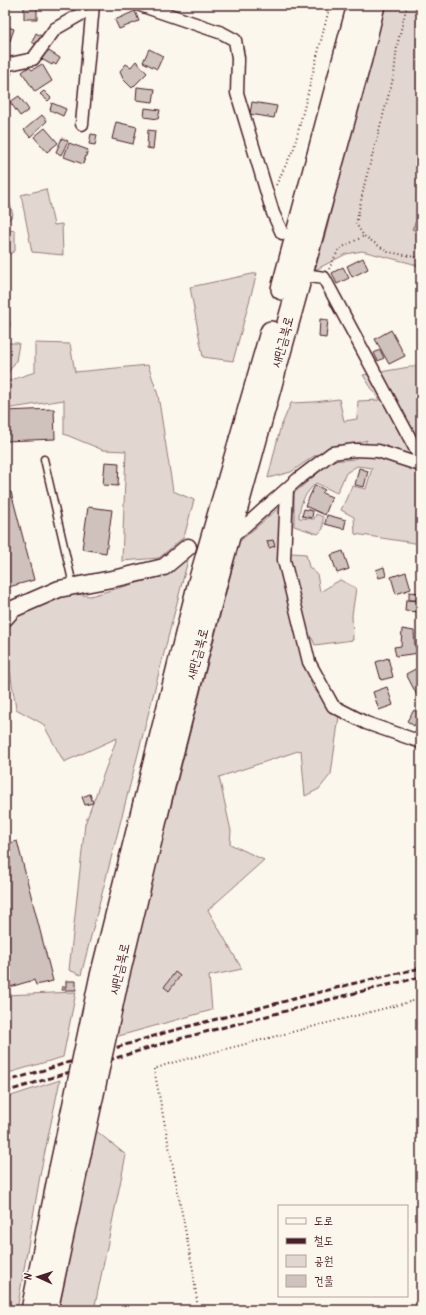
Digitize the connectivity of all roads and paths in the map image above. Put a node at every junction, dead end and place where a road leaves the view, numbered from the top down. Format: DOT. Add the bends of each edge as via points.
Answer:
graph roads {
  1 [pos="94,5"];
  2 [pos="140,5"];
  3 [pos="330,5"];
  4 [pos="358,5"];
  5 [pos="374,5"];
  6 [pos="408,5"];
  7 [pos="79,10"];
  8 [pos="5,65"];
  9 [pos="82,124"];
  10 [pos="269,200"];
  11 [pos="282,233"];
  12 [pos="364,236"];
  13 [pos="421,258"];
  14 [pos="310,276"];
  15 [pos="324,278"];
  16 [pos="44,459"];
  17 [pos="421,459"];
  18 [pos="421,465"];
  19 [pos="287,489"];
  20 [pos="237,533"];
  21 [pos="188,547"];
  22 [pos="73,587"];
  23 [pos="5,618"];
  24 [pos="421,742"];
  25 [pos="108,981"];
  26 [pos="421,999"];
  27 [pos="69,1166"];
  28 [pos="32,1310"];
  29 [pos="47,1310"];
  30 [pos="198,1310"];
  1 -- 7 [label="street"];
  1 -- 9 [label="street"];
  2 -- 10 [label="street" via="222,33 235,40 238,58 237,93"];
  3 -- 10 [label="path" via="294,148"];
  4 -- 25 [label="highway, 새만금북로" via="274,319 199,582"];
  5 -- 25 [label="highway, 새만금북로" via="216,584 165,782"];
  6 -- 12 [label="path" via="397,46 394,75 356,224"];
  7 -- 8 [label="street" via="55,29 32,59"];
  10 -- 11 [label="street"];
  12 -- 13 [label="path" via="388,252"];
  12 -- 15 [label="path" via="339,248"];
  14 -- 15 [label="street"];
  15 -- 17 [label="street"];
  16 -- 22 [label="lane"];
  18 -- 19 [label="street" via="378,451 332,453"];
  19 -- 20 [label="street"];
  19 -- 24 [label="street" via="284,560 312,668 333,706 366,723"];
  21 -- 22 [label="street" via="164,567"];
  22 -- 23 [label="street" via="59,589 13,609"];
  25 -- 27 [label="highway, 새만금북로, bridge"];
  26 -- 30 [label="path" via="154,1069 193,1270"];
  27 -- 28 [label="highway, 새만금북로"];
  27 -- 29 [label="highway, 새만금북로"];
}
